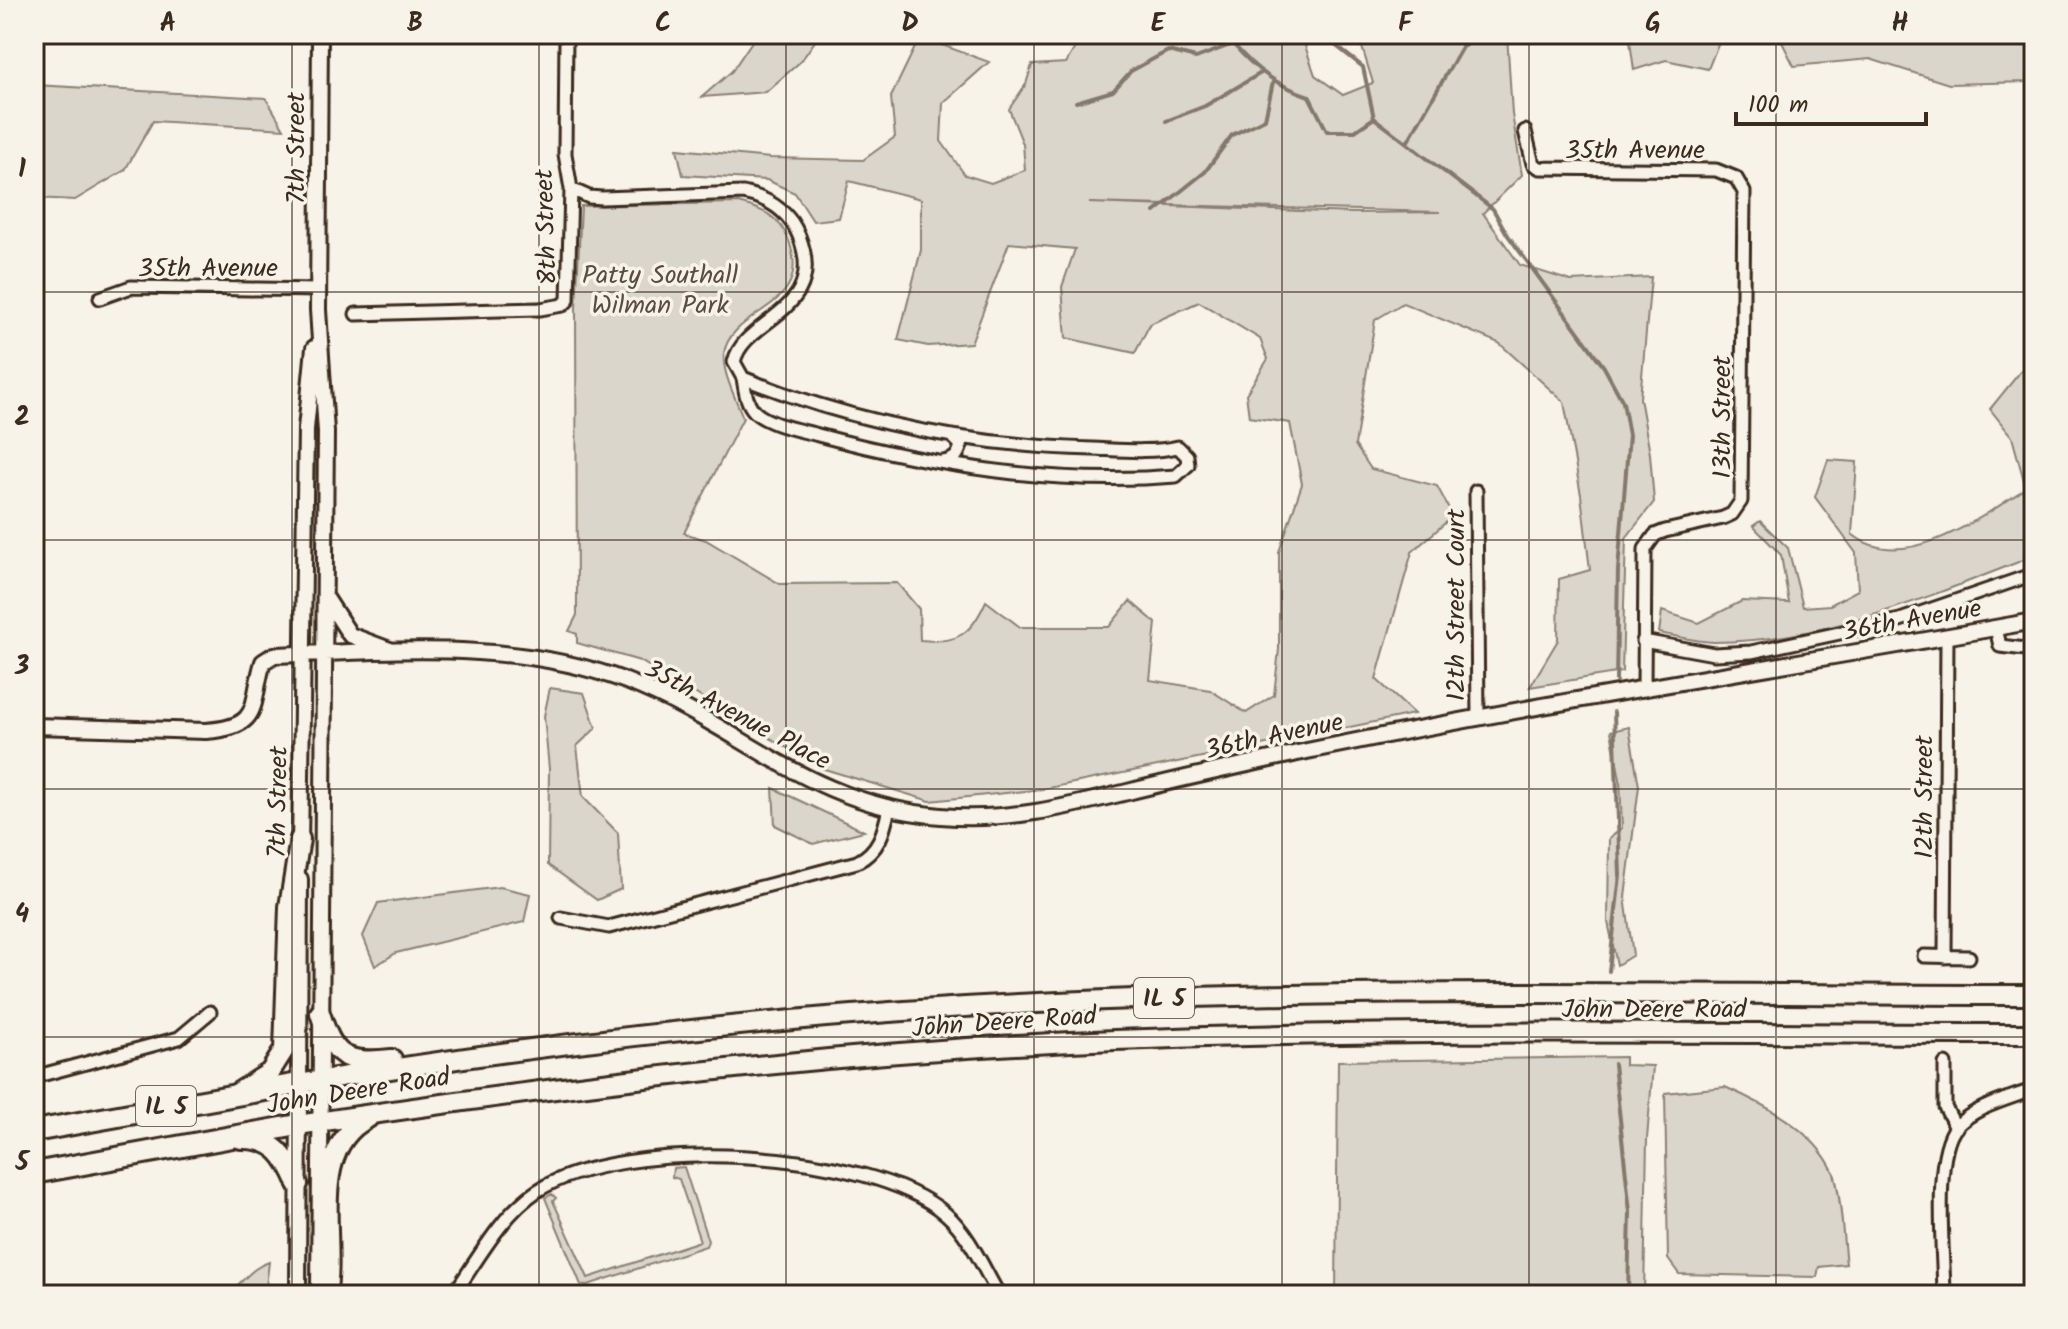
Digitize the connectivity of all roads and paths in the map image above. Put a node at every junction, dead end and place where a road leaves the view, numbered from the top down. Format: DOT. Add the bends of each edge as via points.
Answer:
graph roads {
  1 [pos="320,34"];
  2 [pos="566,34"];
  3 [pos="1525,131"];
  4 [pos="1736,178"];
  5 [pos="571,189"];
  6 [pos="318,290"];
  7 [pos="100,298"];
  8 [pos="318,310"];
  9 [pos="356,314"];
  10 [pos="743,378"];
  11 [pos="954,438"];
  12 [pos="938,463"];
  13 [pos="1476,491"];
  14 [pos="2034,574"];
  15 [pos="325,596"];
  16 [pos="2034,621"];
  17 [pos="1996,628"];
  18 [pos="1947,637"];
  19 [pos="1643,641"];
  20 [pos="2034,650"];
  21 [pos="394,651"];
  22 [pos="303,654"];
  23 [pos="324,654"];
  24 [pos="1644,690"];
  25 [pos="1478,719"];
  26 [pos="34,726"];
  27 [pos="889,808"];
  28 [pos="300,839"];
  29 [pos="561,918"];
  30 [pos="1924,956"];
  31 [pos="1945,957"];
  32 [pos="1969,957"];
  33 [pos="2034,995"];
  34 [pos="210,1012"];
  35 [pos="320,1013"];
  36 [pos="2034,1034"];
  37 [pos="617,1040"];
  38 [pos="1945,1064"];
  39 [pos="34,1077"];
  40 [pos="319,1081"];
  41 [pos="298,1084"];
  42 [pos="2034,1089"];
  43 [pos="233,1095"];
  44 [pos="378,1112"];
  45 [pos="319,1122"];
  46 [pos="298,1125"];
  47 [pos="1956,1128"];
  48 [pos="34,1131"];
  49 [pos="218,1139"];
  50 [pos="34,1173"];
  51 [pos="298,1184"];
  52 [pos="298,1295"];
  53 [pos="319,1295"];
  54 [pos="326,1295"];
  55 [pos="453,1295"];
  56 [pos="999,1295"];
  57 [pos="1944,1295"];
  1 -- 6 [label="street, 7th Street"];
  2 -- 5 [label="street, 8th Street" via="565,154"];
  3 -- 4 [label="street, 35th Avenue" via="1533,164 1551,171 1716,170"];
  4 -- 19 [label="street, 13th Street" via="1746,202 1741,501 1723,518 1655,535 1645,549"];
  5 -- 9 [label="street, 8th Street" via="571,289 563,305"];
  5 -- 10 [label="street" via="602,198 743,193 758,196 787,215 803,248 803,279 782,313 739,347 734,362"];
  6 -- 7 [label="street, 35th Avenue" via="131,287"];
  6 -- 8 [label="street, 7th Street"];
  8 -- 15 [label="street, 7th Street" via="326,432"];
  8 -- 22 [label="street, 7th Street" via="306,429"];
  10 -- 11 [label="street" via="870,420"];
  10 -- 12 [label="street" via="749,404 764,418"];
  11 -- 12 [label="street" via="961,445 957,457"];
  11 -- 12 [label="street" via="1035,448 1178,447 1188,465 1176,476 1076,477"];
  13 -- 25 [label="street, 12th Street Court"];
  14 -- 19 [label="street" via="1900,620 1751,652 1714,654"];
  15 -- 21 [label="street" via="350,635"];
  15 -- 23 [label="street, 7th Street"];
  16 -- 17 [label="street, 36th Avenue"];
  17 -- 18 [label="street, 36th Avenue"];
  17 -- 20 [label="street" via="2000,646"];
  18 -- 24 [label="street, 36th Avenue"];
  18 -- 31 [label="street, 12th Street"];
  19 -- 24 [label="street, 13th Street"];
  21 -- 23 [label="street, 35th Avenue Place"];
  21 -- 27 [label="street, 35th Avenue Place" via="530,655 623,680 811,781"];
  22 -- 23 [label="street, 35th Avenue Place"];
  22 -- 26 [label="street, 35th Avenue Place" via="266,658 256,706 232,728"];
  22 -- 28 [label="street, 7th Street"];
  23 -- 35 [label="street, 7th Street"];
  24 -- 25 [label="street, 36th Avenue"];
  25 -- 27 [label="street, 36th Avenue" via="1307,751 1043,812 956,817"];
  27 -- 29 [label="street" via="880,841 857,862 609,927"];
  28 -- 41 [label="street, 7th Street"];
  28 -- 43 [label="highway" via="289,907 284,1050 270,1072"];
  30 -- 31 [label="street"];
  31 -- 32 [label="street"];
  33 -- 37 [label="highway, John Deere Road / IL 5" via="1427,992 1103,1000"];
  34 -- 39 [label="street" via="179,1038"];
  35 -- 37 [label="highway" via="332,1047 359,1060 521,1041"];
  35 -- 40 [label="street, 7th Street"];
  36 -- 44 [label="highway, John Deere Road / IL 5" via="1340,1033 1113,1040 835,1058"];
  37 -- 40 [label="highway, John Deere Road / IL 5"];
  38 -- 47 [label="street" via="1945,1107"];
  40 -- 41 [label="highway, John Deere Road / IL 5"];
  40 -- 45 [label="street, 7th Street"];
  41 -- 43 [label="highway, John Deere Road / IL 5"];
  41 -- 46 [label="street, 7th Street"];
  42 -- 47 [label="street" via="1986,1107"];
  43 -- 48 [label="highway, John Deere Road / IL 5"];
  44 -- 45 [label="highway, John Deere Road / IL 5"];
  44 -- 54 [label="highway" via="345,1134 333,1155"];
  45 -- 46 [label="highway, John Deere Road / IL 5"];
  45 -- 53 [label="street, 7th Street"];
  46 -- 49 [label="highway, John Deere Road / IL 5"];
  46 -- 51 [label="street, 7th Street"];
  47 -- 57 [label="street" via="1944,1161"];
  49 -- 50 [label="highway, John Deere Road / IL 5"];
  49 -- 51 [label="highway" via="269,1143 285,1156"];
  51 -- 52 [label="street, 7th Street"];
  55 -- 56 [label="street" via="519,1206 549,1184 590,1170 678,1157 747,1157 824,1167 917,1196 963,1232"];
}
